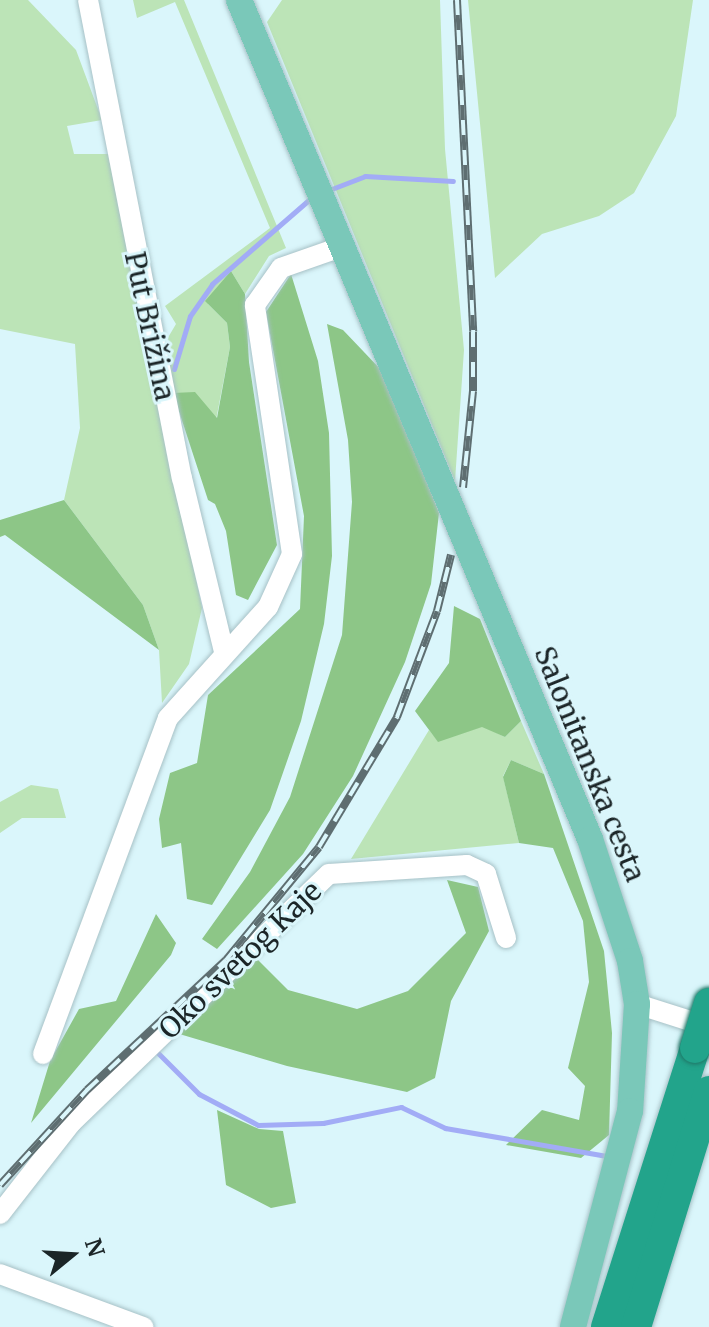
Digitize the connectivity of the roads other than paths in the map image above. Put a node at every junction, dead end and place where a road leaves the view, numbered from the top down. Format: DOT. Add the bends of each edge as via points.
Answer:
graph roads {
  1 [pos="88,0"];
  2 [pos="239,0"];
  3 [pos="341,247"];
  4 [pos="224,651"];
  5 [pos="506,938"];
  6 [pos="709,1003"];
  7 [pos="637,1004"];
  8 [pos="702,1038"];
  9 [pos="43,1054"];
  10 [pos="709,1091"];
  11 [pos="0,1214"];
  12 [pos="0,1274"];
  13 [pos="143,1327"];
  14 [pos="573,1327"];
  15 [pos="606,1327"];
  16 [pos="636,1327"];
  1 -- 4 [label="street, Put Brižina" via="170,420"];
  2 -- 3 [label="main road, Salonitanska cesta"];
  3 -- 4 [label="street" via="281,268 255,305 292,554 268,607"];
  3 -- 7 [label="main road, Salonitanska cesta" via="590,839 630,961"];
  4 -- 9 [label="street" via="168,718"];
  5 -- 11 [label="street, Oko svetog Kaje" via="486,874 467,865 329,874 72,1122"];
  6 -- 8 [label="highway, bridge"];
  7 -- 8 [label="street"];
  7 -- 14 [label="main road, Salonitanska cesta" via="624,1142"];
  8 -- 15 [label="highway"];
  10 -- 16 [label="highway"];
  12 -- 13 [label="street"];
}
